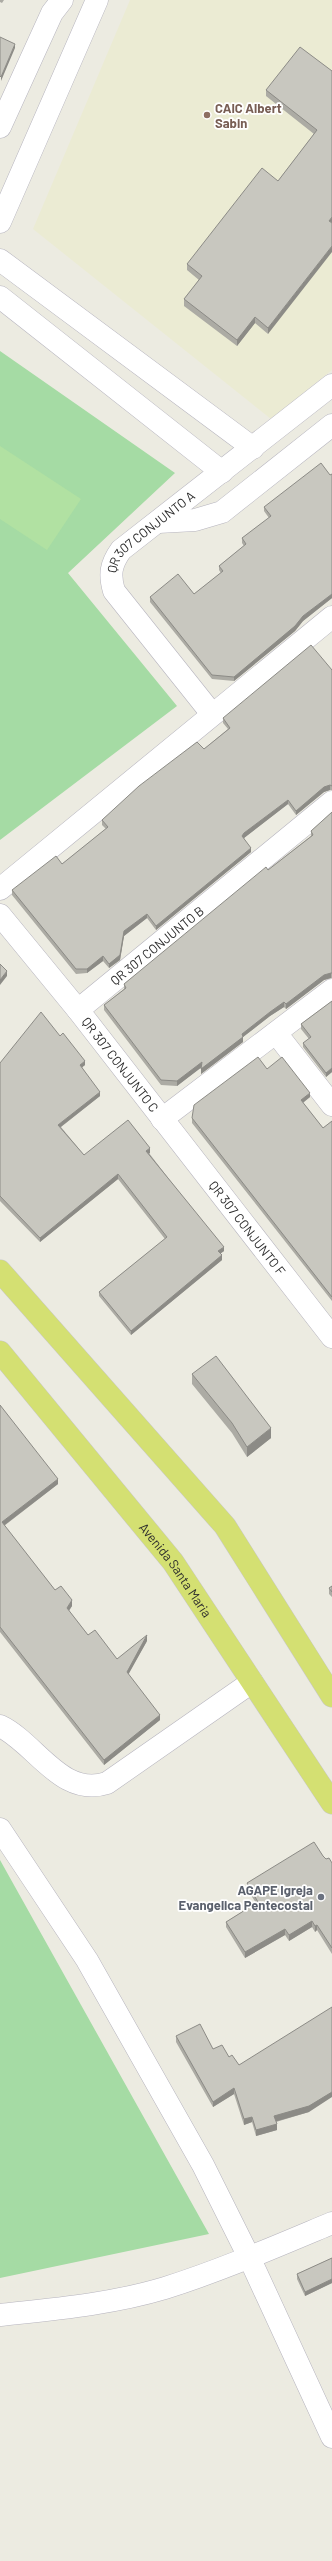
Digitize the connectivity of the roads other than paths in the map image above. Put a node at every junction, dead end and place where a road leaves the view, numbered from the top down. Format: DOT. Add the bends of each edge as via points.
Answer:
graph roads {
  1 [pos="62,0"];
  2 [pos="97,0"];
  3 [pos="0,127"];
  4 [pos="0,222"];
  5 [pos="0,260"];
  6 [pos="0,297"];
  7 [pos="332,385"];
  8 [pos="332,425"];
  9 [pos="253,448"];
  10 [pos="222,472"];
  11 [pos="158,522"];
  12 [pos="331,620"];
  13 [pos="212,714"];
  14 [pos="332,802"];
  15 [pos="0,889"];
  16 [pos="0,915"];
  17 [pos="332,990"];
  18 [pos="78,1010"];
  19 [pos="276,1034"];
  20 [pos="332,1105"];
  21 [pos="162,1120"];
  22 [pos="1,1273"];
  23 [pos="332,1337"];
  24 [pos="0,1352"];
  25 [pos="252,1682"];
  26 [pos="332,1696"];
  27 [pos="0,1726"];
  28 [pos="332,1803"];
  29 [pos="0,1830"];
  30 [pos="332,2224"];
  31 [pos="249,2257"];
  32 [pos="0,2315"];
  33 [pos="331,2433"];
  1 -- 3 [label="street" via="52,12"];
  2 -- 4 [label="street"];
  5 -- 9 [label="street"];
  6 -- 10 [label="street"];
  7 -- 9 [label="street, QR 307 CONJUNTO A"];
  8 -- 11 [label="street" via="222,512 195,520"];
  9 -- 10 [label="street, QR 307 CONJUNTO A"];
  10 -- 11 [label="street, QR 307 CONJUNTO A"];
  11 -- 13 [label="street, QR 307 CONJUNTO A" via="121,550 114,561 110,576 114,591"];
  12 -- 13 [label="street"];
  13 -- 15 [label="street"];
  14 -- 18 [label="street, QR 307 CONJUNTO B"];
  16 -- 18 [label="street"];
  17 -- 19 [label="street"];
  18 -- 21 [label="street, QR 307 CONJUNTO C"];
  19 -- 20 [label="street"];
  19 -- 21 [label="street"];
  21 -- 23 [label="street, QR 307 CONJUNTO F"];
  22 -- 26 [label="main road" via="225,1526"];
  24 -- 25 [label="main road, Avenida Santa Maria" via="173,1562"];
  25 -- 27 [label="street" via="107,1783 94,1787 78,1785 64,1779 14,1732"];
  25 -- 28 [label="main road, Avenida Santa Maria"];
  29 -- 31 [label="street" via="87,1960 202,2165"];
  30 -- 31 [label="street"];
  31 -- 32 [label="street" via="164,2288 119,2299"];
  31 -- 33 [label="street"];
}
